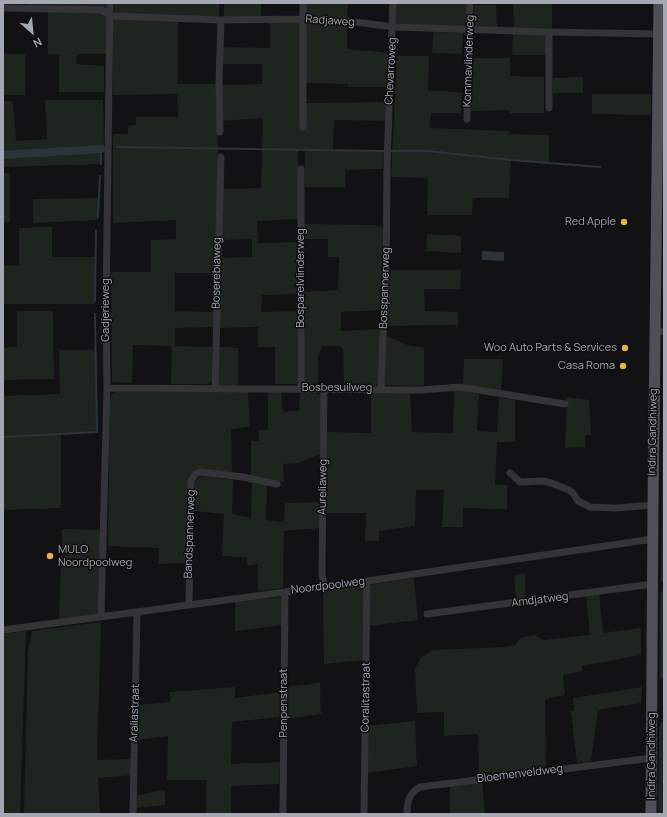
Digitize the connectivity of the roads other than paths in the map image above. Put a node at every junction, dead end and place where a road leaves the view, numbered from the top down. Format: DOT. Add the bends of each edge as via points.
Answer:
graph roads {
  1 [pos="110,3"];
  2 [pos="303,3"];
  3 [pos="393,3"];
  4 [pos="470,3"];
  5 [pos="659,3"];
  6 [pos="3,8"];
  7 [pos="111,16"];
  8 [pos="303,19"];
  9 [pos="221,20"];
  10 [pos="394,27"];
  11 [pos="469,29"];
  12 [pos="549,32"];
  13 [pos="659,34"];
  14 [pos="549,108"];
  15 [pos="467,119"];
  16 [pos="303,127"];
  17 [pos="220,132"];
  18 [pos="220,157"];
  19 [pos="302,169"];
  20 [pos="387,187"];
  21 [pos="661,332"];
  22 [pos="107,388"];
  23 [pos="215,388"];
  24 [pos="301,388"];
  25 [pos="324,388"];
  26 [pos="381,388"];
  27 [pos="565,404"];
  28 [pos="510,473"];
  29 [pos="277,484"];
  30 [pos="653,505"];
  31 [pos="653,539"];
  32 [pos="367,581"];
  33 [pos="653,584"];
  34 [pos="324,587"];
  35 [pos="285,592"];
  36 [pos="189,605"];
  37 [pos="137,612"];
  38 [pos="427,614"];
  39 [pos="101,617"];
  40 [pos="3,630"];
  41 [pos="652,758"];
  42 [pos="133,814"];
  43 [pos="283,814"];
  44 [pos="364,814"];
  45 [pos="407,814"];
  46 [pos="652,814"];
  1 -- 7 [label="street, Gadjerieweg"];
  2 -- 8 [label="street"];
  3 -- 10 [label="street, Chevarroweg"];
  4 -- 11 [label="street, Kommavlinderweg"];
  5 -- 13 [label="main road, Indira Gandhiweg"];
  6 -- 7 [label="street, Radjaweg" via="102,10"];
  7 -- 9 [label="street, Radjaweg"];
  7 -- 22 [label="street, Gadjerieweg"];
  8 -- 9 [label="street, Radjaweg"];
  8 -- 10 [label="street, Radjaweg"];
  8 -- 16 [label="street"];
  9 -- 17 [label="street" via="218,82"];
  10 -- 11 [label="street, Radjaweg"];
  10 -- 20 [label="street, Chevarroweg"];
  11 -- 12 [label="street, Radjaweg"];
  11 -- 15 [label="street, Kommavlinderweg"];
  12 -- 13 [label="street, Radjaweg"];
  12 -- 14 [label="street"];
  13 -- 21 [label="main road, Indira Gandhiweg"];
  18 -- 23 [label="street, Boserebiaweg"];
  19 -- 24 [label="street, Bosparelvlinderweg"];
  20 -- 26 [label="street, Bosspannerweg" via="386,302"];
  21 -- 30 [label="main road, Indira Gandhiweg"];
  22 -- 23 [label="street, Bosbesuilweg"];
  22 -- 39 [label="street, Gadjerieweg"];
  23 -- 24 [label="street, Bosbesuilweg"];
  24 -- 25 [label="street, Bosbesuilweg"];
  25 -- 26 [label="street, Bosbesuilweg"];
  25 -- 34 [label="street, Aureliaweg"];
  26 -- 27 [label="street, Bosbesuilweg" via="421,390 460,387"];
  28 -- 30 [label="street" via="520,482 547,482 569,490 578,502 590,507"];
  29 -- 36 [label="street, Bandspannerweg" via="243,477 200,472 195,474 191,481"];
  30 -- 31 [label="main road, Indira Gandhiweg"];
  31 -- 32 [label="street, Noordpoolweg"];
  31 -- 33 [label="main road, Indira Gandhiweg"];
  32 -- 34 [label="street, Noordpoolweg"];
  32 -- 44 [label="street, Coralitastraat"];
  33 -- 38 [label="street, Amdjatweg"];
  33 -- 41 [label="main road, Indira Gandhiweg"];
  34 -- 35 [label="street, Noordpoolweg"];
  35 -- 36 [label="street, Noordpoolweg"];
  35 -- 43 [label="street, Penpenstraat"];
  36 -- 37 [label="street, Noordpoolweg"];
  37 -- 39 [label="street, Noordpoolweg"];
  37 -- 42 [label="street, Araliastraat"];
  39 -- 40 [label="street, Noordpoolweg"];
  41 -- 45 [label="street, Bloemenveldweg" via="420,787 414,790 410,797"];
  41 -- 46 [label="main road, Indira Gandhiweg"];
}
